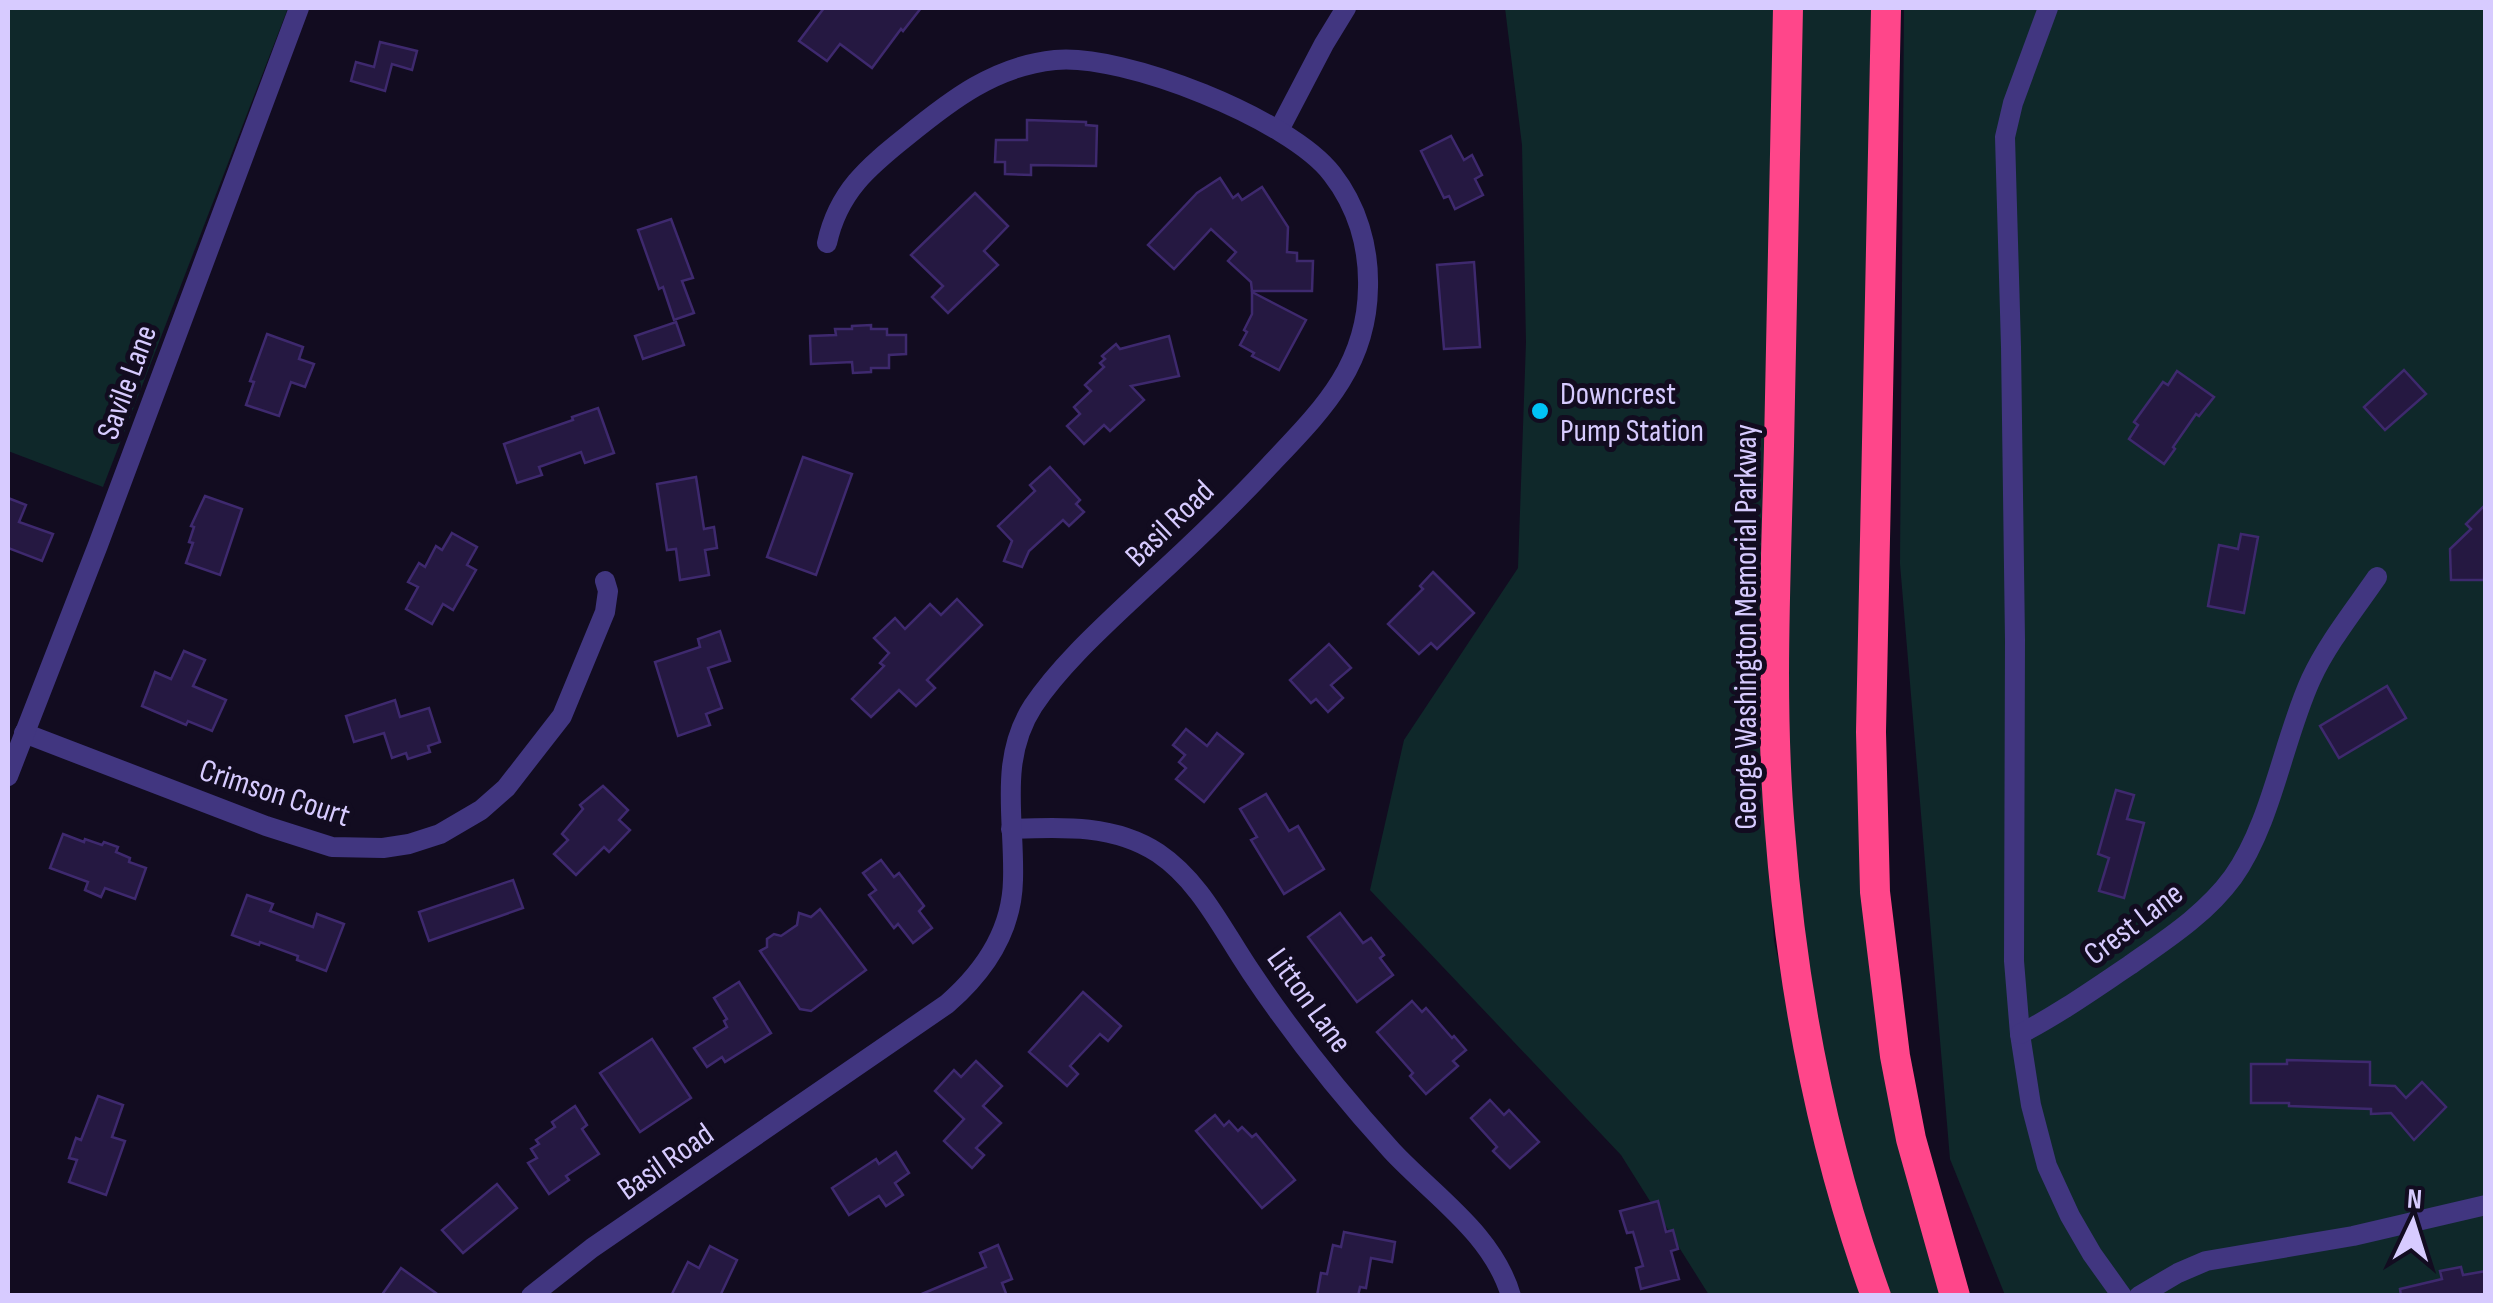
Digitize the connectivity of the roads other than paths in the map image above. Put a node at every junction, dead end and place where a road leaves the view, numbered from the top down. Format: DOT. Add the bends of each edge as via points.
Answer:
graph roads {
  1 [pos="299,8"];
  2 [pos="1346,8"];
  3 [pos="1788,8"];
  4 [pos="1886,8"];
  5 [pos="2048,8"];
  6 [pos="1279,130"];
  7 [pos="827,243"];
  8 [pos="2377,577"];
  9 [pos="605,581"];
  10 [pos="24,733"];
  11 [pos="8,776"];
  12 [pos="1011,830"];
  13 [pos="2020,1034"];
  14 [pos="2486,1205"];
  15 [pos="531,1296"];
  16 [pos="1511,1296"];
  17 [pos="1876,1296"];
  18 [pos="1955,1296"];
  19 [pos="2122,1296"];
  20 [pos="2138,1296"];
  1 -- 10 [label="street, Savile Lane"];
  2 -- 6 [label="street"];
  3 -- 17 [label="highway, George Washington Memorial Parkway" via="1776,568 1779,829 1811,1067"];
  4 -- 18 [label="highway" via="1871,732 1876,892 1911,1139"];
  5 -- 13 [label="street" via="2005,138"];
  6 -- 7 [label="street, Basil Road" via="1116,64 1030,64 968,89 882,156 840,204"];
  6 -- 12 [label="street, Basil Road" via="1331,172 1359,224 1368,288 1356,352 1324,408 1032,707 1011,765"];
  8 -- 13 [label="street, Crest Lane" via="2310,680 2234,876 2184,928"];
  9 -- 10 [label="street, Crimson Court" via="605,612 551,731 481,810 409,844 332,848"];
  10 -- 11 [label="street, Savile Lane"];
  12 -- 15 [label="street, Basil Road" via="1009,909 994,949 969,984"];
  12 -- 16 [label="street, Litton Lane" via="1110,832 1158,853 1182,873 1299,1040 1394,1153 1481,1239"];
  13 -- 19 [label="street" via="2047,1166 2070,1216"];
  14 -- 20 [label="street" via="2206,1262"];
}
